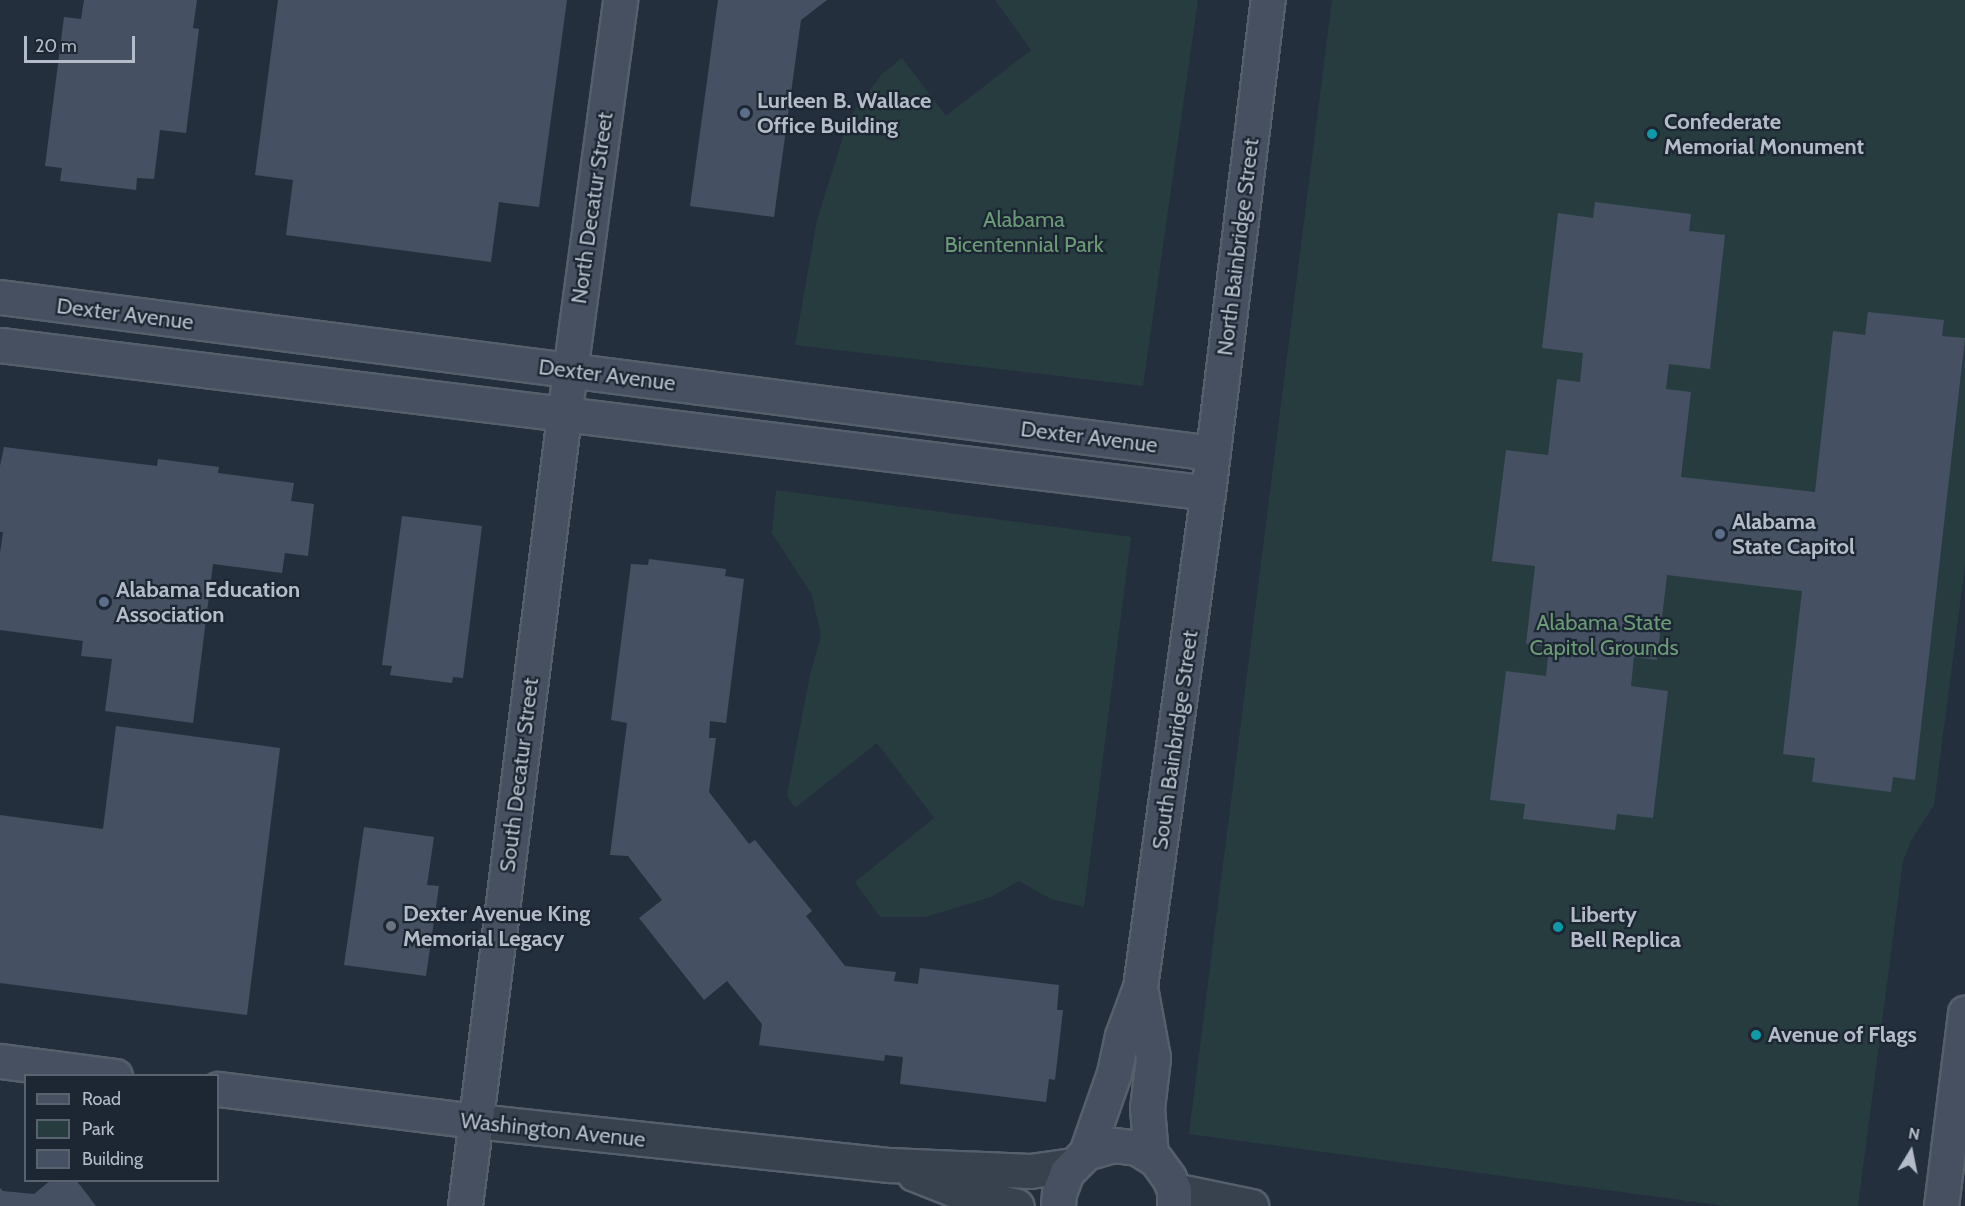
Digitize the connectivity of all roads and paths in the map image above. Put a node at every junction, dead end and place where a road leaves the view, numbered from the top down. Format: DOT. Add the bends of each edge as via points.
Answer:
graph roads {
  1 [pos="620,0"];
  2 [pos="1268,0"];
  3 [pos="0,297"];
  4 [pos="0,345"];
  5 [pos="570,371"];
  6 [pos="564,416"];
  7 [pos="1213,453"];
  8 [pos="1208,493"];
  9 [pos="1140,987"];
  10 [pos="1965,1012"];
  11 [pos="0,1061"];
  12 [pos="100,1074"];
  13 [pos="219,1089"];
  14 [pos="476,1121"];
  15 [pos="1151,1156"];
  16 [pos="1080,1159"];
  17 [pos="890,1165"];
  18 [pos="1174,1198"];
  19 [pos="465,1206"];
  20 [pos="1017,1206"];
  21 [pos="1058,1206"];
  22 [pos="1251,1206"];
  23 [pos="1941,1206"];
  1 -- 5 [label="street, North Decatur Street"];
  2 -- 7 [label="street, North Bainbridge Street"];
  3 -- 5 [label="street, Dexter Avenue"];
  4 -- 6 [label="street, Dexter Avenue"];
  5 -- 6 [label="street, North Decatur Street"];
  5 -- 7 [label="street, Dexter Avenue"];
  6 -- 8 [label="street, Dexter Avenue"];
  6 -- 14 [label="street, South Decatur Street"];
  7 -- 8 [label="street, North Bainbridge Street"];
  8 -- 9 [label="street, South Bainbridge Street"];
  9 -- 15 [label="street, South Bainbridge Street" via="1153,1058 1147,1108"];
  9 -- 16 [label="street, South Bainbridge Street" via="1122,1036 1114,1073"];
  10 -- 23 [label="street"];
  11 -- 12 [label="street"];
  13 -- 14 [label="street, Washington Avenue"];
  14 -- 17 [label="street, Washington Avenue"];
  14 -- 19 [label="street, South Decatur Street"];
  15 -- 16 [label="street" via="1137,1148 1114,1145 1103,1146"];
  15 -- 18 [label="street" via="1164,1168"];
  16 -- 17 [label="street, Washington Avenue" via="1030,1171"];
  16 -- 21 [label="street, South Bainbridge Street" via="1062,1182"];
  17 -- 20 [label="street, Washington Avenue" via="965,1194"];
  18 -- 22 [label="street"];
}
